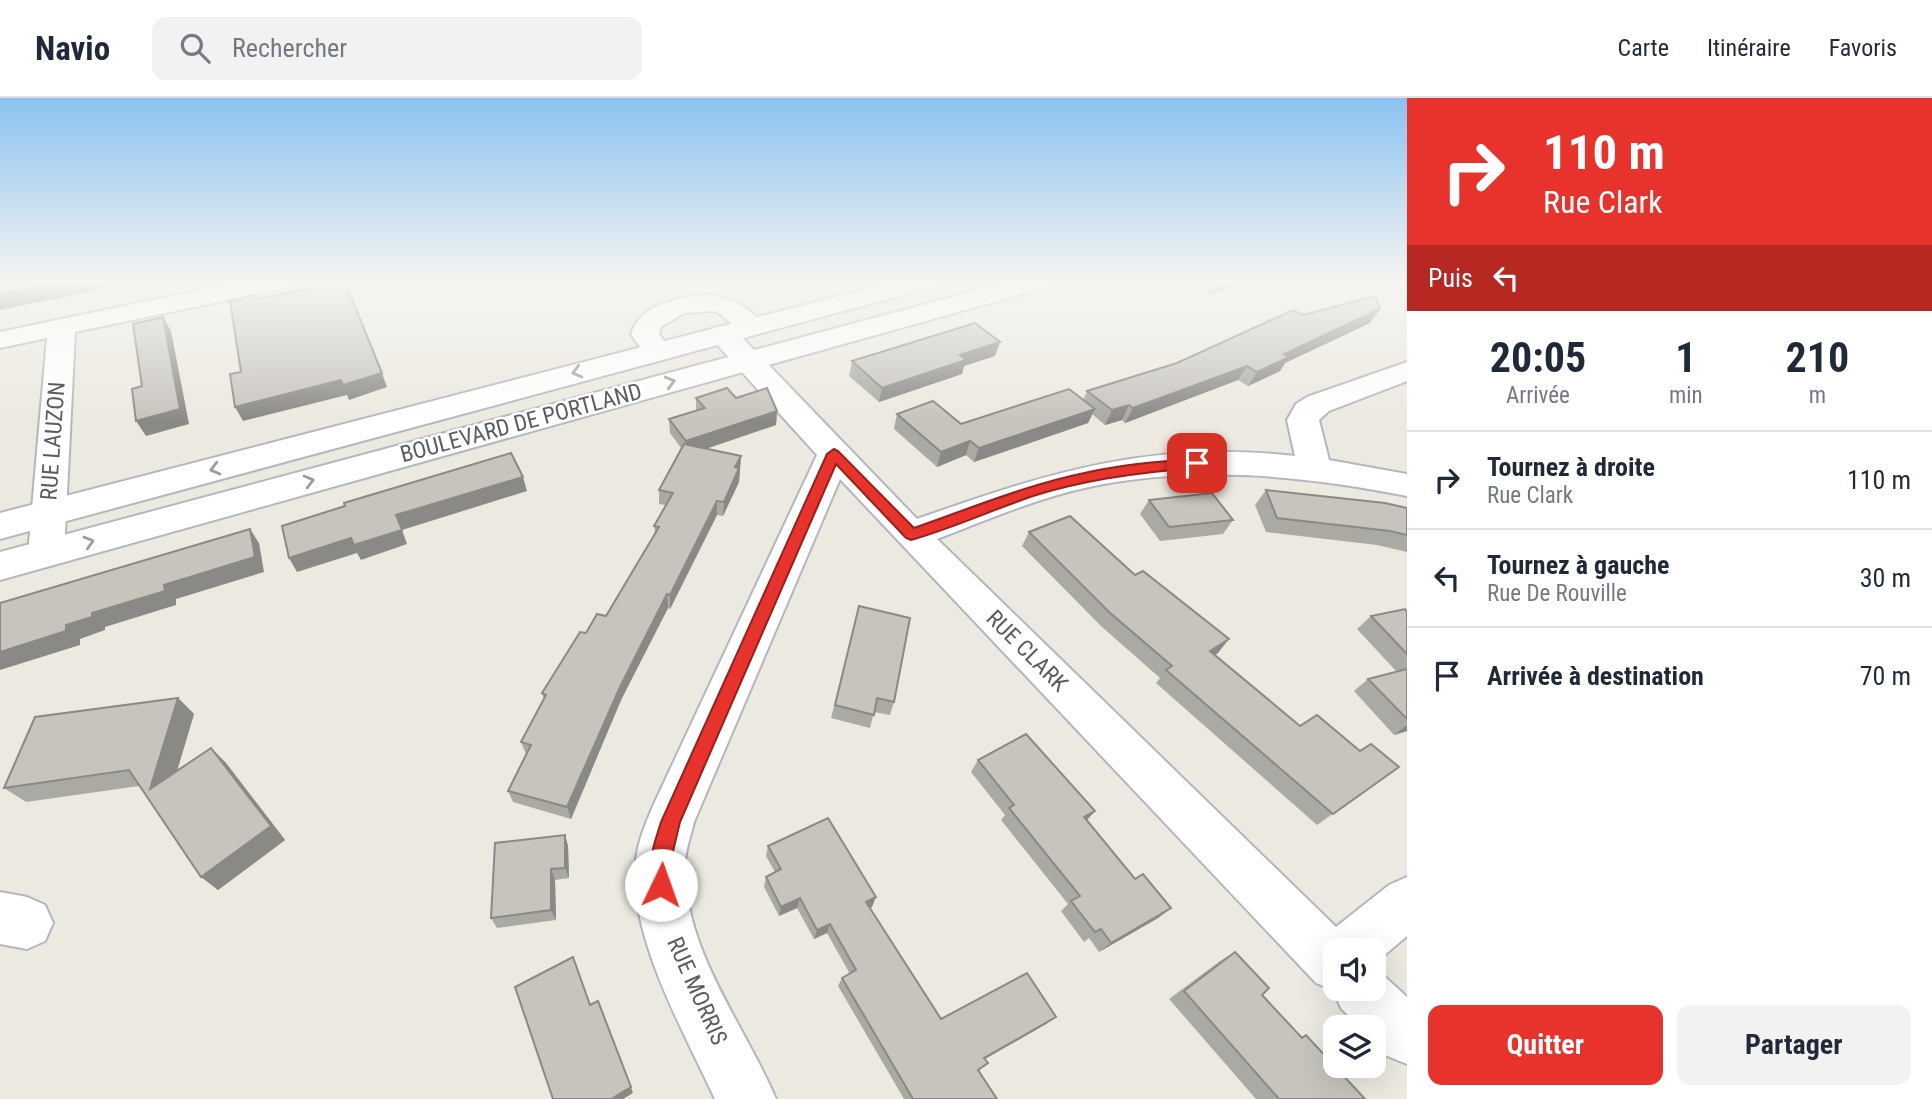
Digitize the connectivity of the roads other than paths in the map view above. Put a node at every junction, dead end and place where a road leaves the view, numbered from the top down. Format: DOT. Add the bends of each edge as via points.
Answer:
graph roads {
  1 [pos="62,327"];
  2 [pos="59,328"];
  3 [pos="780,328"];
  4 [pos="803,328"];
  5 [pos="0,340"];
  6 [pos="741,340"];
  7 [pos="1407,371"];
  8 [pos="834,454"];
  9 [pos="1315,470"];
  10 [pos="1407,485"];
  11 [pos="48,513"];
  12 [pos="0,526"];
  13 [pos="911,535"];
  14 [pos="46,554"];
  15 [pos="0,566"];
  16 [pos="1407,903"];
  17 [pos="1371,938"];
  18 [pos="1323,945"];
  19 [pos="1375,1001"];
  20 [pos="1407,1036"];
  21 [pos="747,1099"];
  1 -- 11 [label="street, RUE LAUZON"];
  2 -- 5 [label="street"];
  3 -- 6 [label="street, BOULEVARD DE PORTLAND"];
  4 -- 6 [label="street, BOULEVARD DE PORTLAND"];
  6 -- 8 [label="street, RUE CLARK"];
  6 -- 11 [label="street, BOULEVARD DE PORTLAND, one-way" via="657,351"];
  14 -- 6 [label="street, BOULEVARD DE PORTLAND, one-way"];
  7 -- 9 [label="street" via="1307,411 1303,420"];
  8 -- 13 [label="street, RUE CLARK"];
  8 -- 21 [label="street, RUE MORRIS" via="670,822 660,864 663,905 673,943"];
  9 -- 10 [label="street"];
  9 -- 13 [label="street" via="1197,463 1141,467 1030,492"];
  11 -- 12 [label="street, BOULEVARD DE PORTLAND"];
  11 -- 14 [label="street, RUE LAUZON"];
  13 -- 18 [label="street, RUE CLARK"];
  14 -- 15 [label="street, BOULEVARD DE PORTLAND"];
  16 -- 17 [label="street"];
  19 -- 20 [label="street, RUE CLARK"];
}
